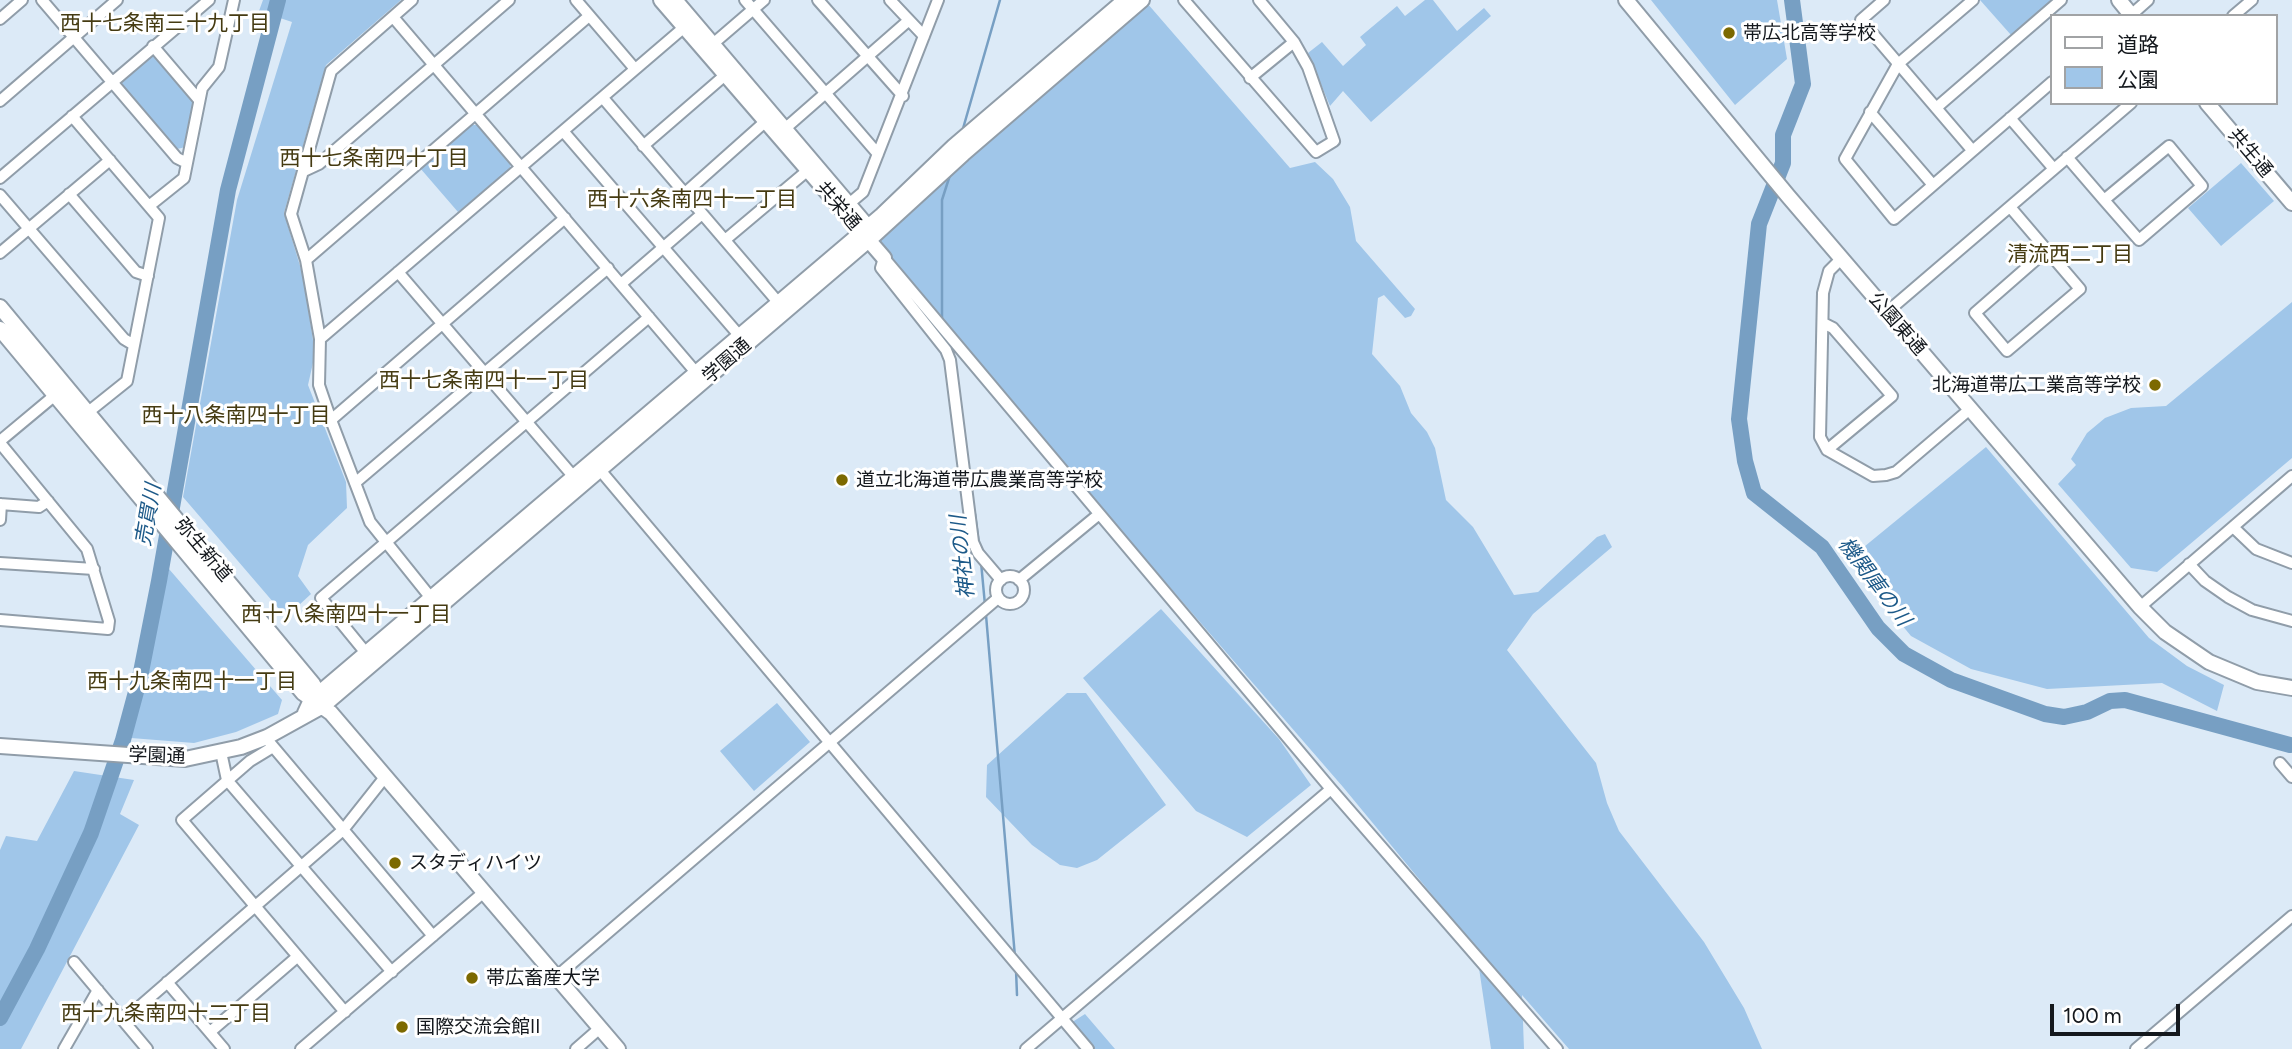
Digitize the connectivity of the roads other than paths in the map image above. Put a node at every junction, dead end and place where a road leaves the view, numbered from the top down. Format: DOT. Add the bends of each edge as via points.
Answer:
graph roads {
  1 [pos="22,0"];
  2 [pos="42,0"];
  3 [pos="117,0"];
  4 [pos="209,0"];
  5 [pos="234,0"];
  6 [pos="412,0"];
  7 [pos="509,0"];
  8 [pos="576,0"];
  9 [pos="661,0"];
  10 [pos="675,0"];
  11 [pos="745,0"];
  12 [pos="764,0"];
  13 [pos="818,0"];
  14 [pos="890,0"];
  15 [pos="938,0"];
  16 [pos="1125,0"];
  17 [pos="1142,0"];
  18 [pos="1184,0"];
  19 [pos="1259,0"];
  20 [pos="1626,0"];
  21 [pos="1884,0"];
  22 [pos="1973,0"];
  23 [pos="2061,0"];
  24 [pos="2119,0"];
  25 [pos="2148,0"];
  26 [pos="2252,0"];
  27 [pos="753,9"];
  28 [pos="2130,14"];
  29 [pos="2132,14"];
  30 [pos="2235,14"];
  31 [pos="589,16"];
  32 [pos="393,17"];
  33 [pos="0,19"];
  34 [pos="908,21"];
  35 [pos="689,24"];
  36 [pos="924,36"];
  37 [pos="74,37"];
  38 [pos="1294,42"];
  39 [pos="153,46"];
  40 [pos="709,47"];
  41 [pos="867,57"];
  42 [pos="433,64"];
  43 [pos="1898,64"];
  44 [pos="635,69"];
  45 [pos="729,71"];
  46 [pos="1250,78"];
  47 [pos="112,81"];
  48 [pos="2050,84"];
  49 [pos="824,94"];
  50 [pos="902,96"];
  51 [pos="603,98"];
  52 [pos="199,100"];
  53 [pos="0,101"];
  54 [pos="2129,105"];
  55 [pos="2209,105"];
  56 [pos="1936,108"];
  57 [pos="1870,112"];
  58 [pos="476,113"];
  59 [pos="72,116"];
  60 [pos="2010,118"];
  61 [pos="766,121"];
  62 [pos="563,131"];
  63 [pos="782,131"];
  64 [pos="643,146"];
  65 [pos="1972,150"];
  66 [pos="878,154"];
  67 [pos="2067,157"];
  68 [pos="110,160"];
  69 [pos="187,163"];
  70 [pos="521,167"];
  71 [pos="2054,169"];
  72 [pos="807,171"];
  73 [pos="304,172"];
  74 [pos="0,178"];
  75 [pos="1933,185"];
  76 [pos="69,194"];
  77 [pos="684,194"];
  78 [pos="0,195"];
  79 [pos="2104,200"];
  80 [pos="2292,203"];
  81 [pos="149,206"];
  82 [pos="846,207"];
  83 [pos="2010,207"];
  84 [pos="702,214"];
  85 [pos="565,218"];
  86 [pos="29,229"];
  87 [pos="866,233"];
  88 [pos="725,240"];
  89 [pos="663,247"];
  90 [pos="2047,250"];
  91 [pos="0,253"];
  92 [pos="884,258"];
  93 [pos="1841,259"];
  94 [pos="306,260"];
  95 [pos="608,268"];
  96 [pos="398,272"];
  97 [pos="148,276"];
  98 [pos="621,284"];
  99 [pos="0,307"];
  100 [pos="782,307"];
  101 [pos="1887,312"];
  102 [pos="649,317"];
  103 [pos="1823,323"];
  104 [pos="443,325"];
  105 [pos="0,329"];
  106 [pos="320,339"];
  107 [pos="743,339"];
  108 [pos="134,345"];
  109 [pos="485,374"];
  110 [pos="700,376"];
  111 [pos="66,386"];
  112 [pos="54,396"];
  113 [pos="1970,410"];
  114 [pos="82,417"];
  115 [pos="331,420"];
  116 [pos="526,421"];
  117 [pos="0,442"];
  118 [pos="1828,450"];
  119 [pos="600,470"];
  120 [pos="2292,476"];
  121 [pos="578,481"];
  122 [pos="355,483"];
  123 [pos="48,501"];
  124 [pos="0,504"];
  125 [pos="1098,514"];
  126 [pos="0,520"];
  127 [pos="2233,527"];
  128 [pos="385,542"];
  129 [pos="0,563"];
  130 [pos="2292,563"];
  131 [pos="2189,564"];
  132 [pos="94,569"];
  133 [pos="1001,580"];
  134 [pos="1019,580"];
  135 [pos="998,598"];
  136 [pos="435,603"];
  137 [pos="2140,607"];
  138 [pos="0,620"];
  139 [pos="2292,621"];
  140 [pos="366,653"];
  141 [pos="2292,688"];
  142 [pos="315,703"];
  143 [pos="270,742"];
  144 [pos="829,743"];
  145 [pos="0,746"];
  146 [pos="221,752"];
  147 [pos="2280,763"];
  148 [pos="385,777"];
  149 [pos="2292,777"];
  150 [pos="227,780"];
  151 [pos="1331,789"];
  152 [pos="343,830"];
  153 [pos="300,867"];
  154 [pos="484,892"];
  155 [pos="255,906"];
  156 [pos="2292,916"];
  157 [pos="433,936"];
  158 [pos="297,957"];
  159 [pos="74,962"];
  160 [pos="392,972"];
  161 [pos="556,977"];
  162 [pos="167,982"];
  163 [pos="98,990"];
  164 [pos="345,1012"];
  165 [pos="1061,1019"];
  166 [pos="124,1020"];
  167 [pos="600,1028"];
  168 [pos="210,1032"];
  169 [pos="64,1049"];
  170 [pos="147,1049"];
  171 [pos="225,1049"];
  172 [pos="301,1049"];
  173 [pos="576,1049"];
  174 [pos="618,1049"];
  175 [pos="1026,1049"];
  176 [pos="1088,1049"];
  177 [pos="1557,1049"];
  178 [pos="2136,1049"];
  1 -- 33 [label="street"];
  2 -- 37 [label="street"];
  3 -- 37 [label="street"];
  4 -- 39 [label="street"];
  5 -- 52 [label="street" via="219,67 202,88"];
  6 -- 32 [label="street"];
  7 -- 42 [label="street"];
  8 -- 31 [label="street"];
  9 -- 35 [label="street, 共栄通"];
  10 -- 35 [label="street, 共栄通"];
  11 -- 27 [label="street"];
  12 -- 27 [label="street"];
  13 -- 41 [label="street"];
  14 -- 34 [label="street"];
  15 -- 36 [label="street"];
  16 -- 87 [label="street, 学園通" via="954,146"];
  17 -- 87 [label="street, 学園通"];
  18 -- 46 [label="street"];
  19 -- 38 [label="street"];
  20 -- 93 [label="street, 公園東通"];
  21 -- 43 [label="street" via="1861,20"];
  22 -- 43 [label="street"];
  23 -- 56 [label="street"];
  24 -- 28 [label="street"];
  25 -- 29 [label="street"];
  26 -- 30 [label="street"];
  27 -- 40 [label="street"];
  27 -- 49 [label="street"];
  31 -- 44 [label="street"];
  31 -- 58 [label="street"];
  32 -- 42 [label="street"];
  32 -- 73 [label="street" via="331,71"];
  34 -- 36 [label="street"];
  34 -- 41 [label="street"];
  35 -- 40 [label="street, 共栄通"];
  35 -- 44 [label="street"];
  36 -- 50 [label="street"];
  37 -- 47 [label="street"];
  37 -- 53 [label="street"];
  38 -- 46 [label="street"];
  38 -- 46 [label="street" via="1308,66 1335,141 1316,152"];
  39 -- 47 [label="street"];
  39 -- 52 [label="street"];
  40 -- 45 [label="street, 共栄通"];
  41 -- 49 [label="street"];
  41 -- 50 [label="street"];
  42 -- 58 [label="street"];
  42 -- 73 [label="street"];
  43 -- 56 [label="street"];
  43 -- 57 [label="street"];
  44 -- 51 [label="street"];
  45 -- 61 [label="street, 共栄通"];
  45 -- 63 [label="street, 共栄通"];
  45 -- 64 [label="street"];
  47 -- 59 [label="street"];
  47 -- 69 [label="street" via="177,158"];
  48 -- 60 [label="street"];
  49 -- 63 [label="street"];
  49 -- 66 [label="street"];
  50 -- 66 [label="street"];
  51 -- 62 [label="street"];
  51 -- 64 [label="street"];
  52 -- 69 [label="street"];
  54 -- 67 [label="street"];
  55 -- 80 [label="street, 共生通"];
  56 -- 65 [label="street"];
  57 -- 75 [label="street"];
  57 -- 75 [label="street" via="1845,159 1894,219"];
  58 -- 70 [label="street"];
  58 -- 94 [label="street"];
  59 -- 68 [label="street"];
  59 -- 74 [label="street"];
  60 -- 65 [label="street"];
  60 -- 71 [label="street"];
  61 -- 63 [label="street, 共栄通"];
  61 -- 77 [label="street"];
  62 -- 70 [label="street"];
  62 -- 89 [label="street"];
  63 -- 72 [label="street, 共栄通"];
  63 -- 82 [label="street, 共栄通"];
  64 -- 77 [label="street"];
  65 -- 75 [label="street"];
  66 -- 82 [label="street" via="863,192"];
  67 -- 71 [label="street"];
  67 -- 79 [label="street"];
  68 -- 76 [label="street"];
  68 -- 81 [label="street"];
  69 -- 81 [label="street" via="184,178"];
  70 -- 85 [label="street"];
  70 -- 96 [label="street"];
  71 -- 83 [label="street"];
  72 -- 82 [label="street, 共栄通"];
  72 -- 88 [label="street"];
  73 -- 94 [label="street" via="291,214"];
  76 -- 86 [label="street"];
  76 -- 97 [label="street" via="136,272"];
  77 -- 84 [label="street"];
  78 -- 86 [label="street"];
  79 -- 79 [label="street" via="2139,240 2202,186 2169,146"];
  81 -- 97 [label="street" via="159,218"];
  82 -- 87 [label="street, 共栄通"];
  83 -- 90 [label="street"];
  83 -- 101 [label="street"];
  84 -- 88 [label="street"];
  84 -- 89 [label="street"];
  85 -- 95 [label="street"];
  85 -- 104 [label="street"];
  86 -- 91 [label="street"];
  86 -- 108 [label="street"];
  87 -- 92 [label="street, 共栄通"];
  87 -- 100 [label="street, 学園通"];
  88 -- 100 [label="street"];
  89 -- 98 [label="street"];
  89 -- 107 [label="street"];
  90 -- 90 [label="street" via="2080,289 2007,351 1975,313"];
  92 -- 125 [label="street"];
  92 -- 133 [label="street" via="881,268 950,360 973,542"];
  93 -- 101 [label="street, 公園東通"];
  93 -- 103 [label="street" via="1824,281"];
  94 -- 106 [label="street"];
  95 -- 98 [label="street"];
  95 -- 109 [label="street"];
  96 -- 104 [label="street"];
  96 -- 106 [label="street"];
  97 -- 108 [label="street"];
  98 -- 102 [label="street"];
  99 -- 111 [label="street, 弥生新道"];
  100 -- 107 [label="street, 学園通"];
  101 -- 113 [label="street, 公園東通"];
  102 -- 110 [label="street"];
  102 -- 116 [label="street"];
  103 -- 118 [label="street" via="1820,437"];
  103 -- 118 [label="street" via="1833,328 1892,396"];
  104 -- 109 [label="street"];
  104 -- 115 [label="street"];
  105 -- 112 [label="street, 弥生新道"];
  106 -- 115 [label="street" via="318,386"];
  107 -- 110 [label="street, 学園通"];
  108 -- 114 [label="street" via="127,381"];
  109 -- 116 [label="street"];
  109 -- 122 [label="street"];
  110 -- 119 [label="street, 学園通"];
  110 -- 121 [label="street, 学園通"];
  111 -- 112 [label="street"];
  111 -- 114 [label="street, 弥生新道"];
  112 -- 114 [label="street, 弥生新道"];
  112 -- 117 [label="street"];
  113 -- 118 [label="street" via="1896,472 1886,475 1873,476"];
  113 -- 137 [label="street, 公園東通"];
  114 -- 142 [label="street, 弥生新道" via="145,505"];
  114 -- 142 [label="street, 弥生新道" via="189,534"];
  115 -- 122 [label="street"];
  116 -- 121 [label="street"];
  116 -- 128 [label="street"];
  117 -- 123 [label="street"];
  119 -- 121 [label="street, 学園通"];
  119 -- 144 [label="street"];
  120 -- 127 [label="street"];
  121 -- 136 [label="street, 学園通"];
  122 -- 128 [label="street" via="370,522"];
  123 -- 124 [label="street" via="39,507"];
  123 -- 132 [label="street" via="87,549"];
  124 -- 126 [label="street"];
  125 -- 134 [label="street"];
  125 -- 151 [label="street"];
  127 -- 130 [label="street" via="2256,549"];
  127 -- 131 [label="street"];
  128 -- 136 [label="street"];
  128 -- 140 [label="street" via="321,598"];
  129 -- 132 [label="street"];
  131 -- 137 [label="street"];
  131 -- 139 [label="street" via="2228,597 2252,610"];
  132 -- 138 [label="street" via="108,629"];
  133 -- 134 [label="street" via="1008,576"];
  133 -- 135 [label="street" via="996,586"];
  134 -- 135 [label="street" via="1024,588 1019,601 1005,604"];
  135 -- 144 [label="street"];
  136 -- 140 [label="street, 学園通"];
  136 -- 142 [label="street, 学園通"];
  137 -- 141 [label="street, 公園東通" via="2165,632 2209,662 2257,682"];
  140 -- 142 [label="street, 学園通"];
  142 -- 143 [label="street, 学園通"];
  142 -- 148 [label="street"];
  143 -- 146 [label="street, 学園通"];
  143 -- 150 [label="street"];
  143 -- 152 [label="street"];
  144 -- 161 [label="street"];
  144 -- 165 [label="street"];
  145 -- 146 [label="street, 学園通" via="185,759"];
  146 -- 150 [label="street"];
  147 -- 149 [label="street"];
  148 -- 152 [label="street"];
  148 -- 154 [label="street"];
  150 -- 153 [label="street"];
  150 -- 155 [label="street" via="181,820"];
  151 -- 165 [label="street"];
  151 -- 177 [label="street"];
  152 -- 153 [label="street"];
  152 -- 157 [label="street"];
  153 -- 155 [label="street"];
  153 -- 160 [label="street"];
  154 -- 157 [label="street"];
  154 -- 161 [label="street"];
  155 -- 158 [label="street"];
  155 -- 162 [label="street"];
  156 -- 178 [label="street"];
  157 -- 160 [label="street"];
  158 -- 164 [label="street"];
  158 -- 168 [label="street"];
  159 -- 163 [label="street"];
  160 -- 164 [label="street"];
  161 -- 167 [label="street"];
  162 -- 166 [label="street"];
  162 -- 168 [label="street"];
  163 -- 166 [label="street"];
  163 -- 169 [label="street"];
  164 -- 172 [label="street"];
  165 -- 175 [label="street"];
  165 -- 176 [label="street"];
  166 -- 170 [label="street"];
  167 -- 173 [label="street"];
  167 -- 174 [label="street"];
  168 -- 171 [label="street"];
}
